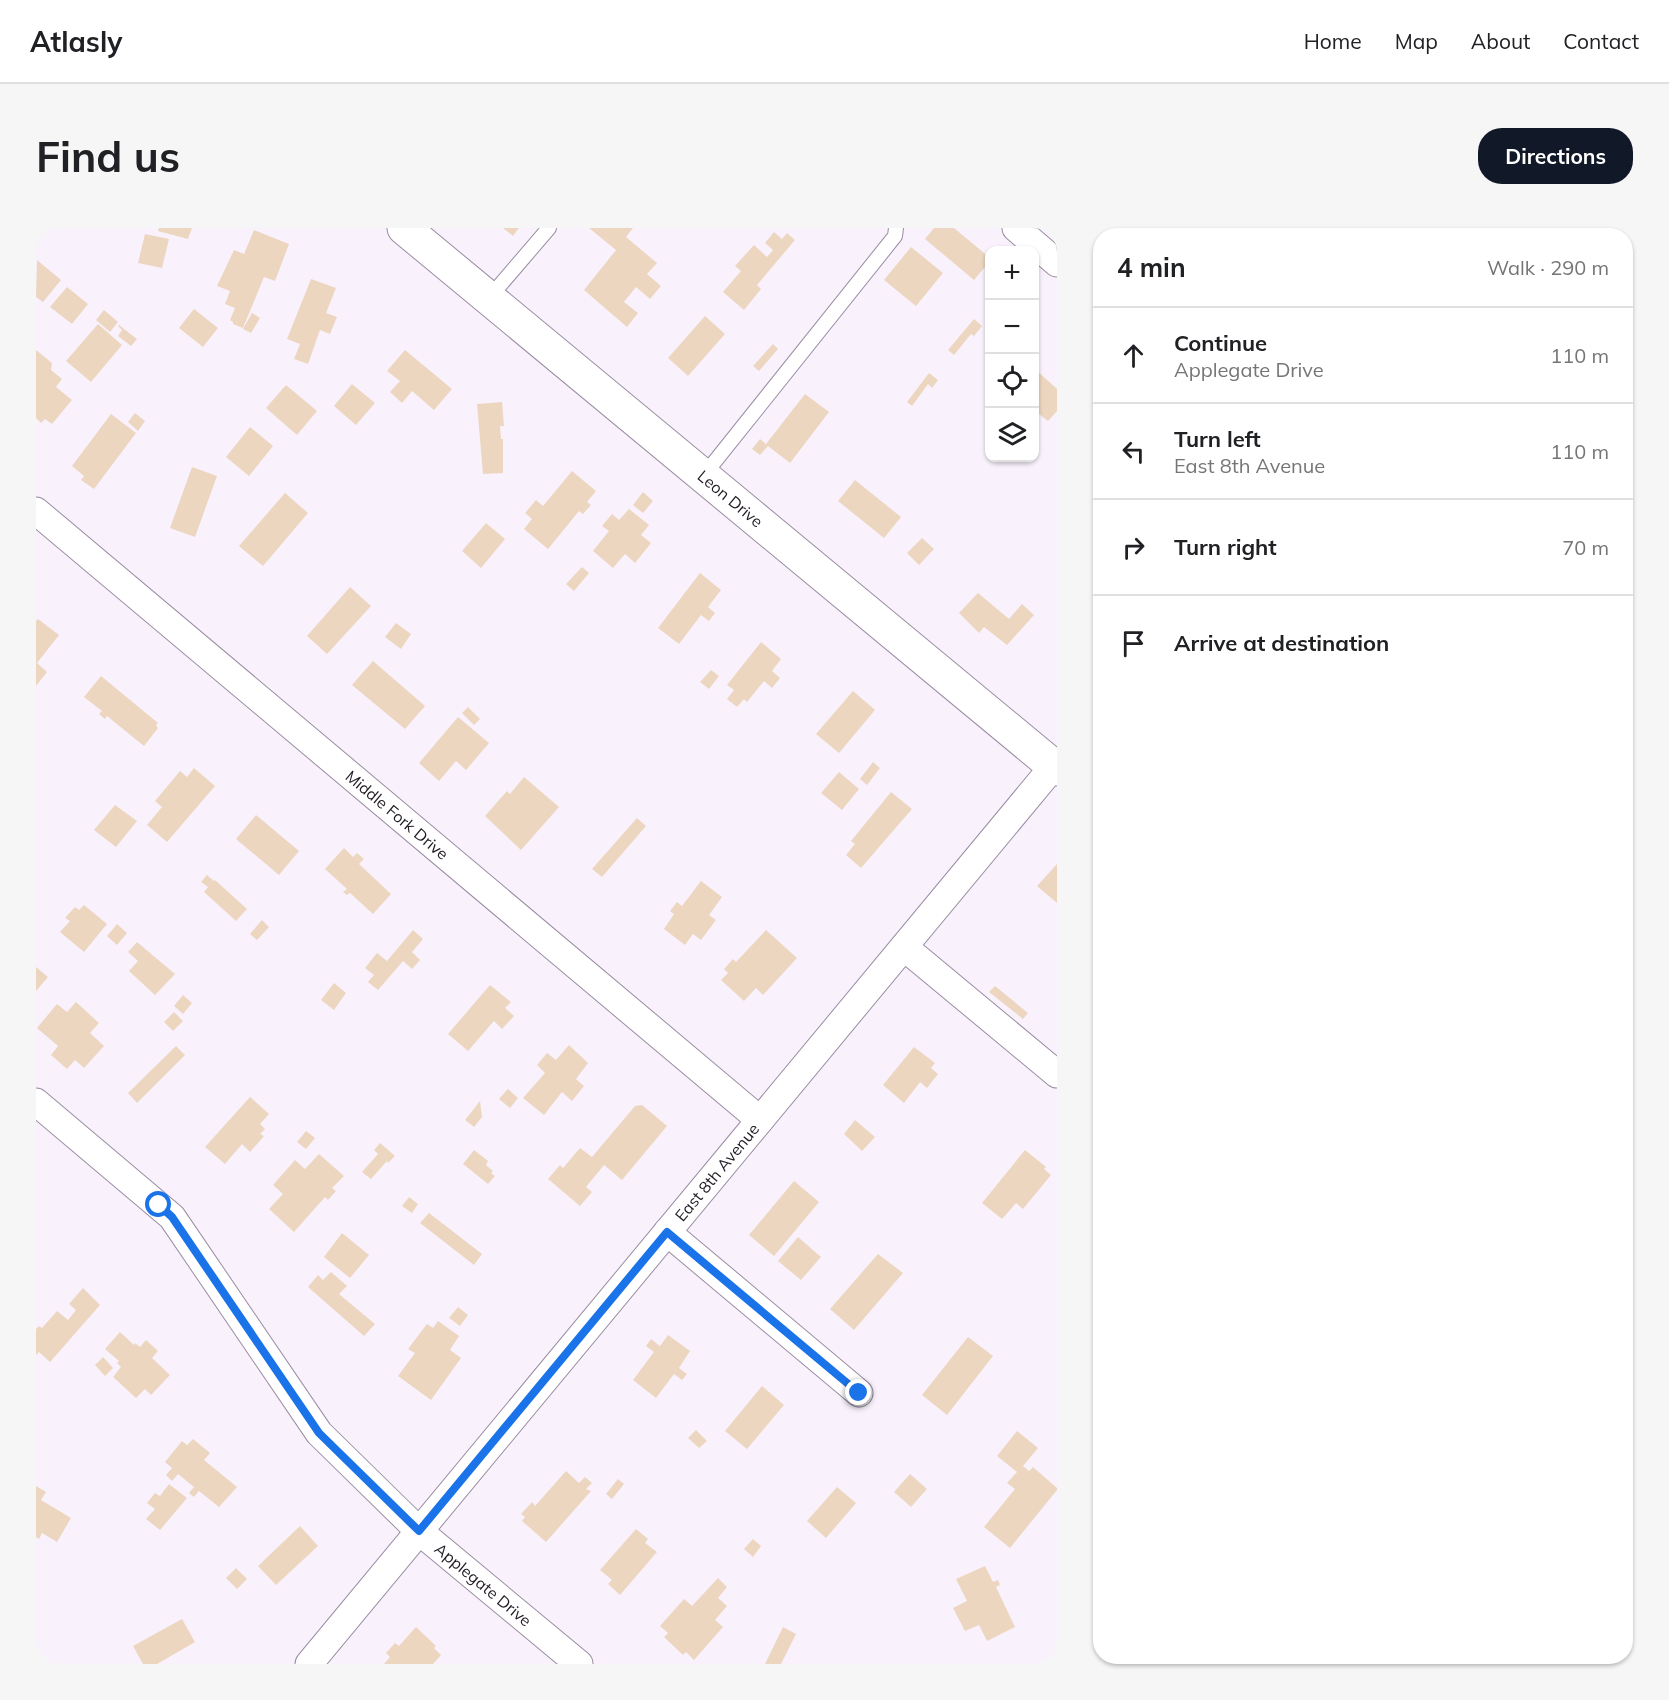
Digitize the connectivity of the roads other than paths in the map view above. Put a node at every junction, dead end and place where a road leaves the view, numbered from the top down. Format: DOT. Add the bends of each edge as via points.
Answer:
graph roads {
  1 [pos="404,228"];
  2 [pos="549,228"];
  3 [pos="896,228"];
  4 [pos="1016,228"];
  5 [pos="1057,263"];
  6 [pos="489,298"];
  7 [pos="704,475"];
  8 [pos="36,511"];
  9 [pos="1056,766"];
  10 [pos="904,947"];
  11 [pos="1057,1074"];
  12 [pos="36,1102"];
  13 [pos="760,1120"];
  14 [pos="667,1232"];
  15 [pos="859,1393"];
  16 [pos="419,1531"];
  17 [pos="309,1664"];
  18 [pos="579,1664"];
  1 -- 6 [label="street, Leon Drive"];
  2 -- 6 [label="lane"];
  3 -- 7 [label="lane" via="895,236"];
  4 -- 5 [label="street"];
  6 -- 7 [label="street, Leon Drive"];
  7 -- 9 [label="street, Leon Drive"];
  8 -- 13 [label="street, Middle Fork Drive"];
  9 -- 10 [label="street, East 8th Avenue"];
  10 -- 11 [label="street"];
  10 -- 13 [label="street, East 8th Avenue"];
  12 -- 16 [label="street, Applegate Drive" via="172,1217 319,1433"];
  13 -- 14 [label="street, East 8th Avenue"];
  14 -- 15 [label="street"];
  14 -- 16 [label="street, East 8th Avenue"];
  16 -- 17 [label="street, East 8th Avenue"];
  16 -- 18 [label="street, Applegate Drive"];
}
